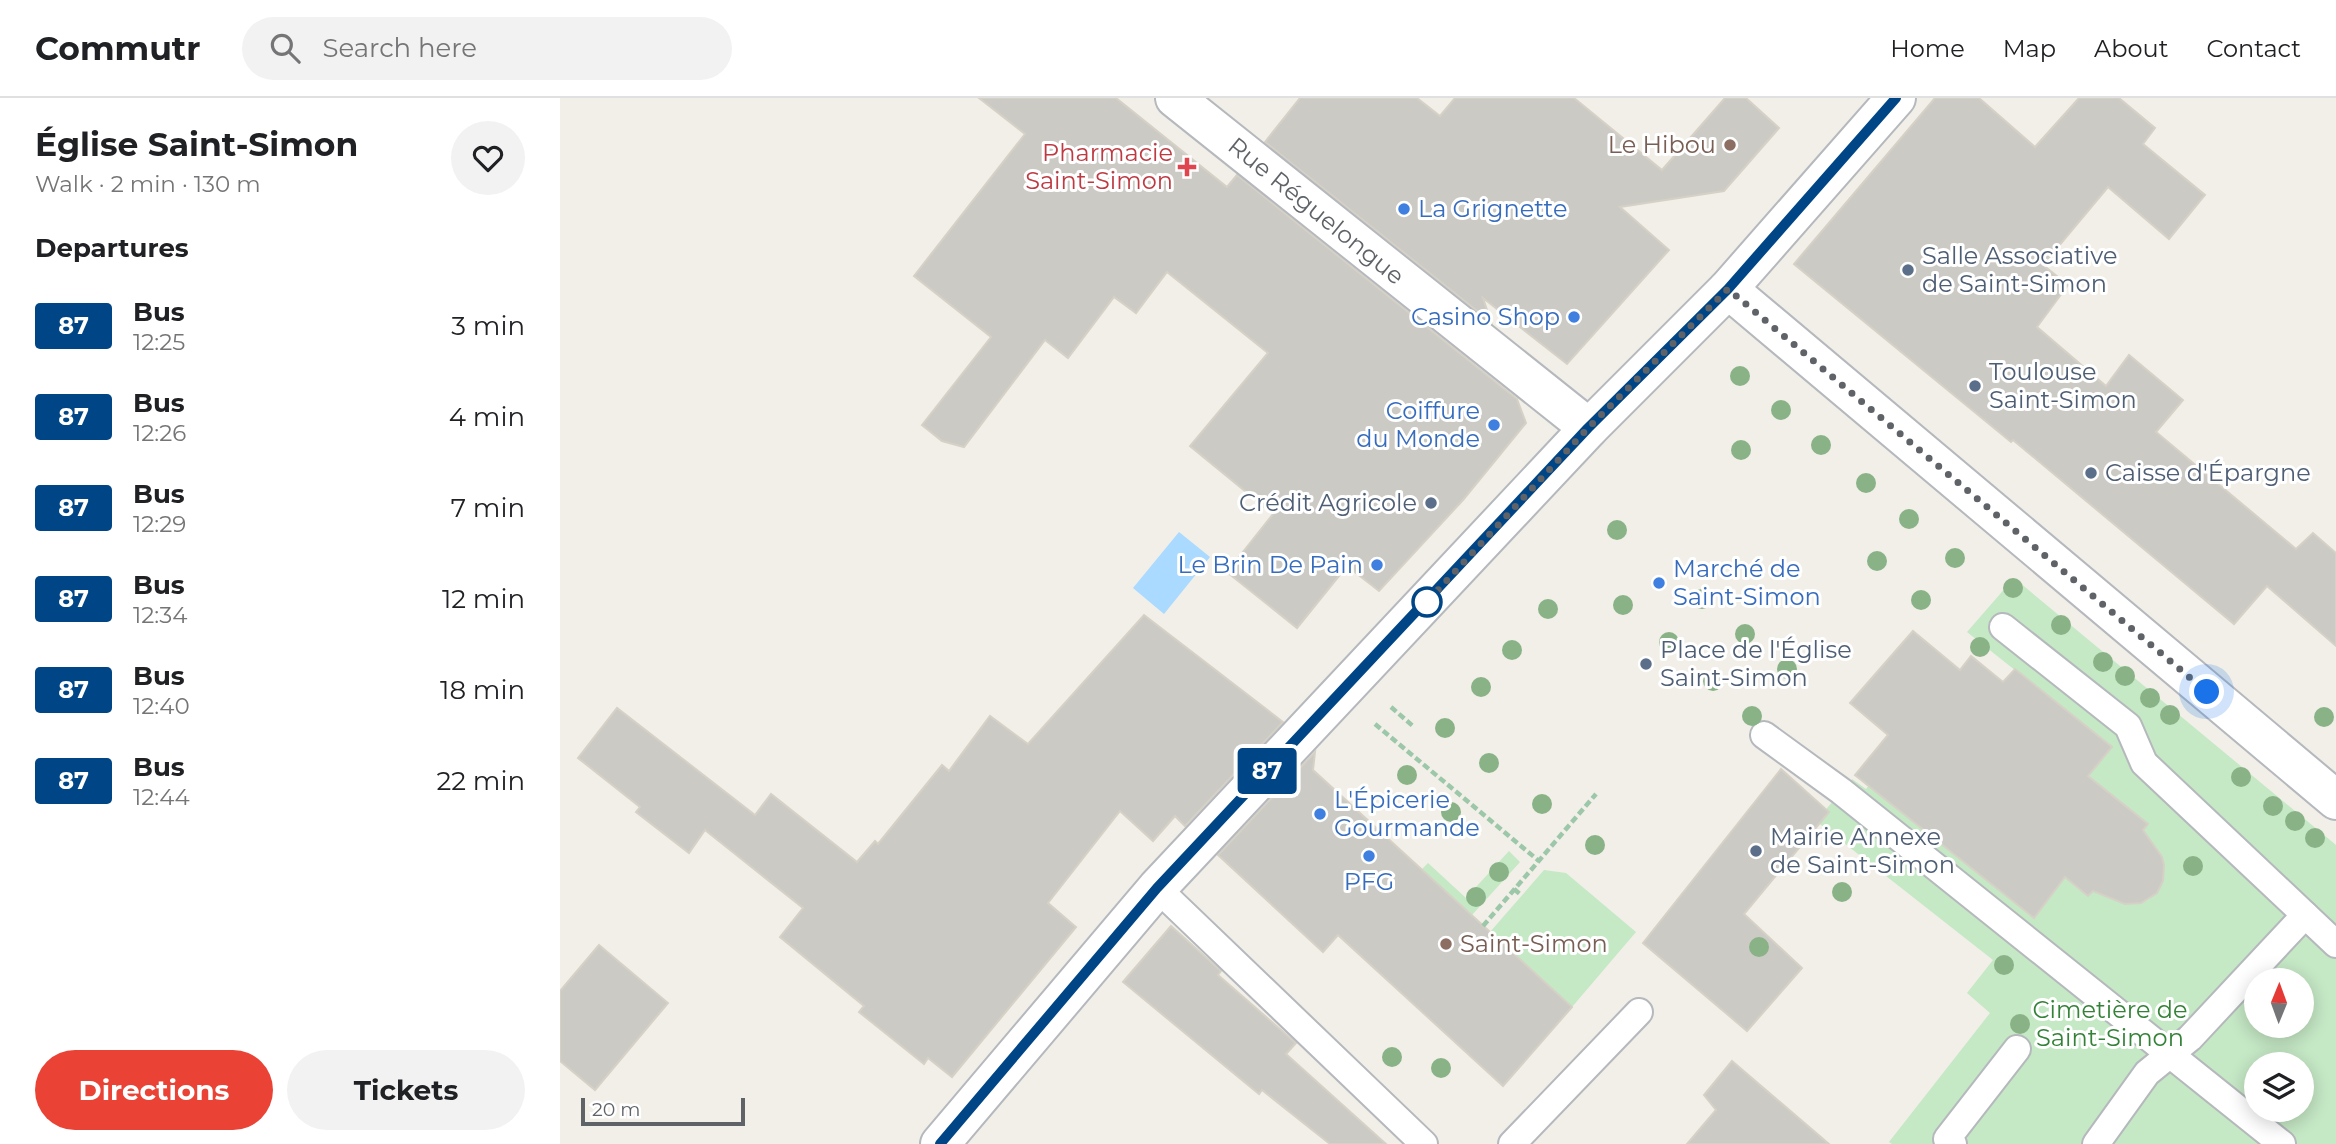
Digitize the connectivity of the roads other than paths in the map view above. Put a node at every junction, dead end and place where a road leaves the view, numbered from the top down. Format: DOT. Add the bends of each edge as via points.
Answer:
graph roads {
  1 [pos="1175,98"];
  2 [pos="1896,98"];
  3 [pos="1728,289"];
  4 [pos="1588,428"];
  5 [pos="2003,627"];
  6 [pos="1764,735"];
  7 [pos="2336,800"];
  8 [pos="1157,888"];
  9 [pos="2305,915"];
  10 [pos="2336,944"];
  11 [pos="1639,1012"];
  12 [pos="2017,1049"];
  13 [pos="2168,1053"];
  14 [pos="940,1144"];
  15 [pos="1424,1144"];
  16 [pos="1512,1144"];
  17 [pos="1953,1144"];
  18 [pos="2096,1144"];
  19 [pos="2282,1144"];
  1 -- 4 [label="street, Rue Réguelongue"];
  2 -- 3 [label="street"];
  3 -- 4 [label="street"];
  3 -- 7 [label="street"];
  4 -- 8 [label="street"];
  5 -- 9 [label="lane" via="2128,726 2144,763"];
  6 -- 13 [label="lane"];
  8 -- 14 [label="street"];
  8 -- 15 [label="lane"];
  9 -- 10 [label="lane"];
  9 -- 13 [label="lane" via="2190,1038"];
  11 -- 16 [label="lane"];
  12 -- 17 [label="lane" via="1947,1139"];
  13 -- 18 [label="lane" via="2147,1073"];
  13 -- 19 [label="lane"];
}
